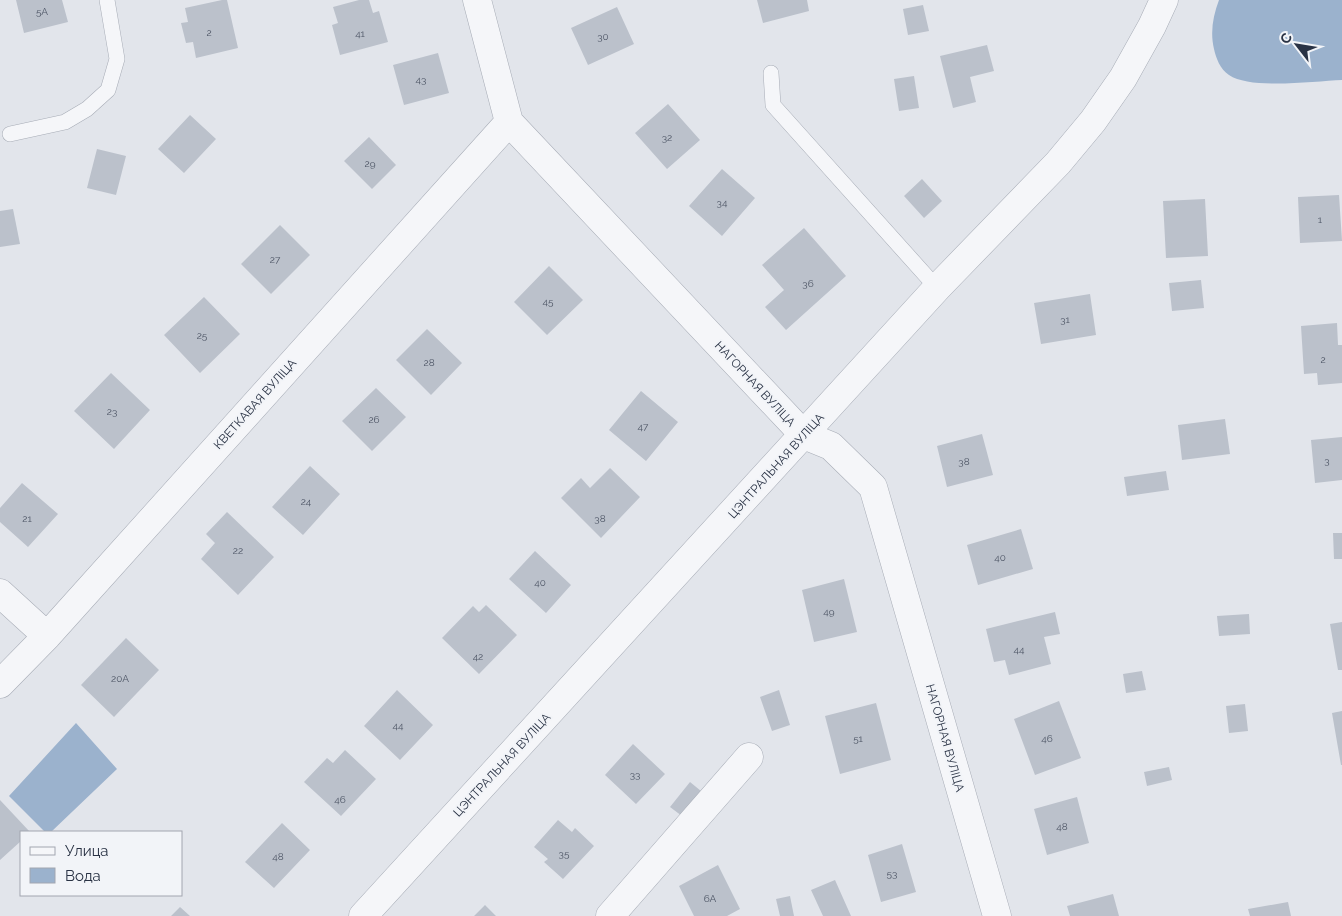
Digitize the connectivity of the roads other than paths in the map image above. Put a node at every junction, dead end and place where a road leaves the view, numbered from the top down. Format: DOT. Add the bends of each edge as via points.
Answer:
graph roads {
  1 [pos="107,0"];
  2 [pos="477,0"];
  3 [pos="1164,0"];
  4 [pos="771,73"];
  5 [pos="509,122"];
  6 [pos="10,134"];
  7 [pos="937,288"];
  8 [pos="804,435"];
  9 [pos="0,594"];
  10 [pos="47,636"];
  11 [pos="0,684"];
  12 [pos="749,756"];
  13 [pos="363,916"];
  14 [pos="610,916"];
  15 [pos="997,916"];
  1 -- 6 [label="lane" via="117,59 108,90 65,122"];
  2 -- 5 [label="street, НАГОРНАЯ ВУЛІЦА"];
  3 -- 7 [label="street, ЦЭНТРАЛЬНАЯ ВУЛІЦА" via="1123,78 1094,121 1058,163"];
  4 -- 7 [label="lane" via="773,104"];
  5 -- 8 [label="street, НАГОРНАЯ ВУЛІЦА"];
  5 -- 10 [label="street, КВЕТКАВАЯ ВУЛІЦА"];
  7 -- 8 [label="street, ЦЭНТРАЛЬНАЯ ВУЛІЦА"];
  8 -- 13 [label="street, ЦЭНТРАЛЬНАЯ ВУЛІЦА"];
  8 -- 15 [label="street, НАГОРНАЯ ВУЛІЦА" via="831,446 873,487"];
  9 -- 10 [label="street"];
  10 -- 11 [label="street, КВЕТКАВАЯ ВУЛІЦА"];
  12 -- 14 [label="street"];
}
